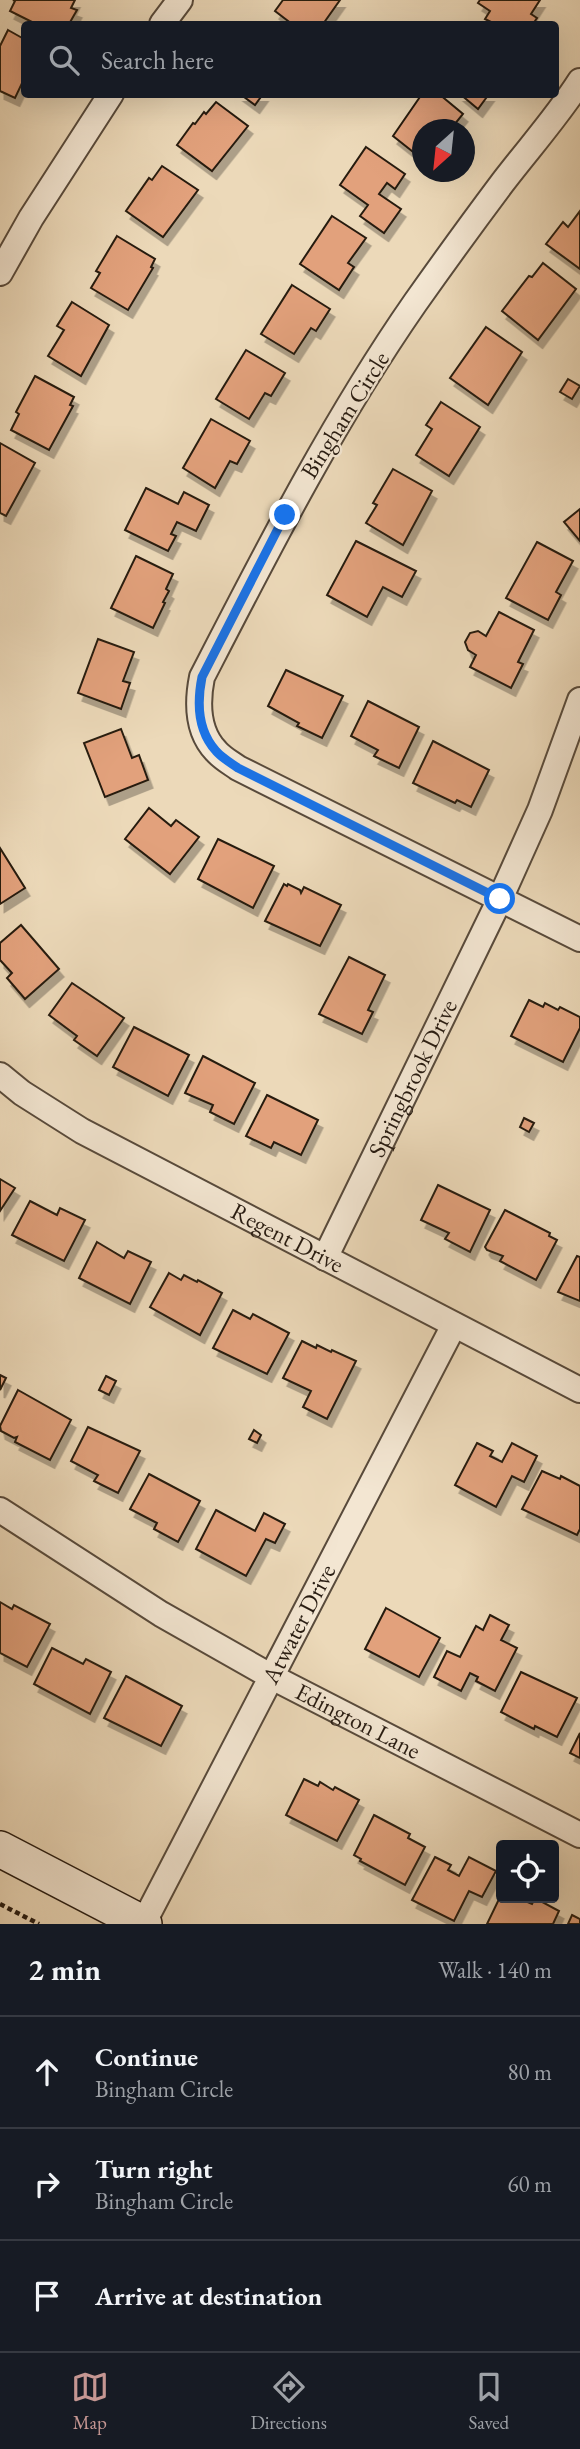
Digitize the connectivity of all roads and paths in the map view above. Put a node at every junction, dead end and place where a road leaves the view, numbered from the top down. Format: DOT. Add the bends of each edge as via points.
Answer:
graph roads {
  1 [pos="180,0"];
  2 [pos="164,21"];
  3 [pos="580,81"];
  4 [pos="108,98"];
  5 [pos="0,273"];
  6 [pos="580,701"];
  7 [pos="500,899"];
  8 [pos="580,939"];
  9 [pos="0,1075"];
  10 [pos="325,1258"];
  11 [pos="454,1325"];
  12 [pos="580,1390"];
  13 [pos="0,1510"];
  14 [pos="272,1677"];
  15 [pos="580,1835"];
  16 [pos="0,1849"];
  17 [pos="0,1904"];
  18 [pos="39,1924"];
  19 [pos="143,1924"];
  1 -- 2 [label="street"];
  3 -- 7 [label="street, Bingham Circle" via="414,304 334,430 202,677 198,700 202,727 215,751 238,768"];
  4 -- 5 [label="street"];
  6 -- 7 [label="street, Springbrook Drive" via="540,810"];
  7 -- 8 [label="street, Bingham Circle"];
  7 -- 10 [label="street, Springbrook Drive"];
  9 -- 10 [label="street, Regent Drive" via="82,1131"];
  10 -- 11 [label="street, Regent Drive"];
  11 -- 12 [label="street, Regent Drive"];
  11 -- 14 [label="street, Atwater Drive"];
  13 -- 14 [label="street, Edington Lane" via="161,1614"];
  14 -- 15 [label="street, Edington Lane"];
  14 -- 19 [label="street, Atwater Drive"];
  16 -- 19 [label="street"];
  17 -- 18 [label="path"];
}
